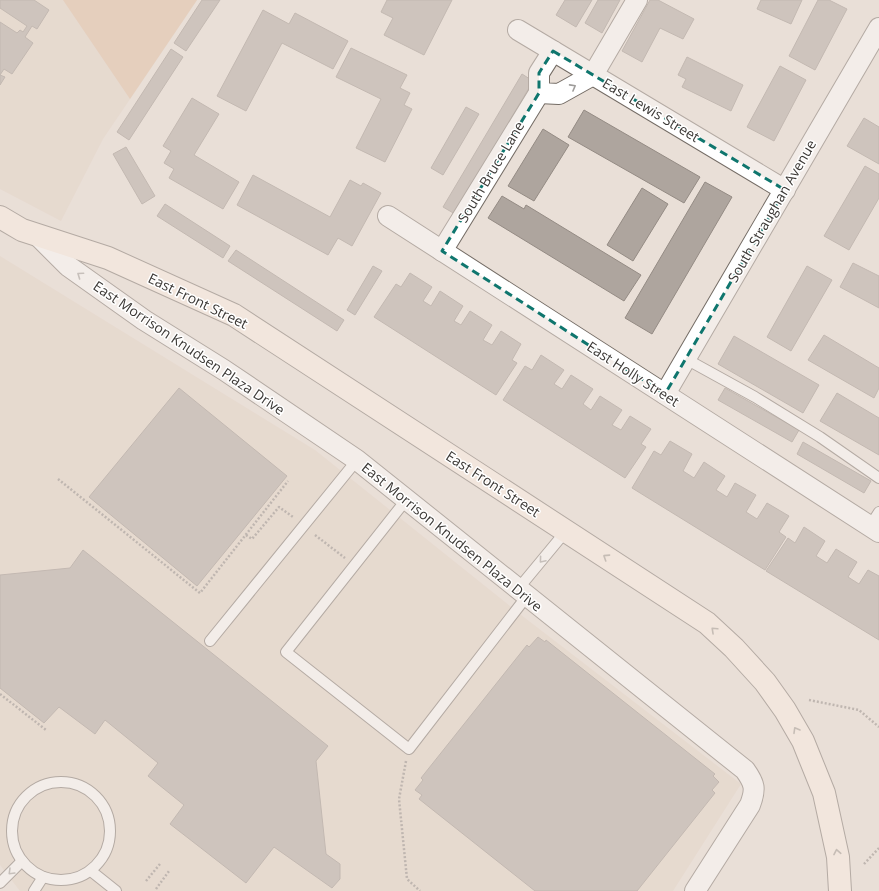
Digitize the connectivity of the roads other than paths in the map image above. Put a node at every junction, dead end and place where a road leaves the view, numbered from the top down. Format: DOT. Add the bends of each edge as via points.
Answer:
graph roads {
  1 [pos="637,0"];
  2 [pos="879,28"];
  3 [pos="518,30"];
  4 [pos="553,51"];
  5 [pos="593,75"];
  6 [pos="539,92"];
  7 [pos="785,190"];
  8 [pos="388,216"];
  9 [pos="0,218"];
  10 [pos="37,235"];
  11 [pos="442,251"];
  12 [pos="686,359"];
  13 [pos="665,394"];
  14 [pos="357,460"];
  15 [pos="879,478"];
  16 [pos="406,500"];
  17 [pos="876,523"];
  18 [pos="566,531"];
  19 [pos="522,592"];
  20 [pos="210,641"];
  21 [pos="22,861"];
  22 [pos="91,871"];
  23 [pos="43,877"];
  24 [pos="0,883"];
  25 [pos="34,891"];
  26 [pos="116,891"];
  27 [pos="695,891"];
  28 [pos="840,891"];
  1 -- 5 [label="street"];
  2 -- 7 [label="street, South Straughan Avenue"];
  3 -- 4 [label="street, East Lewis Street"];
  4 -- 5 [label="street, East Lewis Street"];
  4 -- 6 [label="street, South Bruce Lane" via="539,73"];
  6 -- 5 [label="street, one-way" via="559,94"];
  5 -- 7 [label="street, East Lewis Street"];
  6 -- 11 [label="street, South Bruce Lane"];
  7 -- 12 [label="street, South Straughan Avenue"];
  8 -- 11 [label="street, East Holly Street"];
  9 -- 10 [label="main road, East Front Street"];
  14 -- 10 [label="street, East Morrison Knudsen Plaza Drive, one-way" via="124,306 68,266"];
  10 -- 18 [label="main road, East Front Street" via="108,258 234,315"];
  11 -- 13 [label="street, East Holly Street"];
  12 -- 13 [label="street, South Straughan Avenue"];
  12 -- 15 [label="lane" via="762,401"];
  13 -- 17 [label="street, East Holly Street"];
  14 -- 16 [label="street, East Morrison Knudsen Plaza Drive"];
  14 -- 20 [label="lane"];
  16 -- 19 [label="street, East Morrison Knudsen Plaza Drive"];
  16 -- 19 [label="lane" via="286,652 409,749"];
  18 -- 19 [label="lane, one-way"];
  28 -- 18 [label="main road, East Front Street, one-way" via="838,857 824,793 802,741 785,710 765,682 707,623"];
  19 -- 27 [label="street, East Morrison Knudsen Plaza Drive" via="745,770 752,780 755,793 750,805"];
  21 -- 22 [label="lane" via="14,847 11,831 14,815 21,801 32,790 48,783 65,781 82,786 96,795 106,809 110,826 109,843 102,858"];
  21 -- 23 [label="lane"];
  21 -- 24 [label="lane, one-way"];
  22 -- 23 [label="lane" via="65,880"];
  22 -- 26 [label="lane"];
  23 -- 25 [label="lane"];
}
